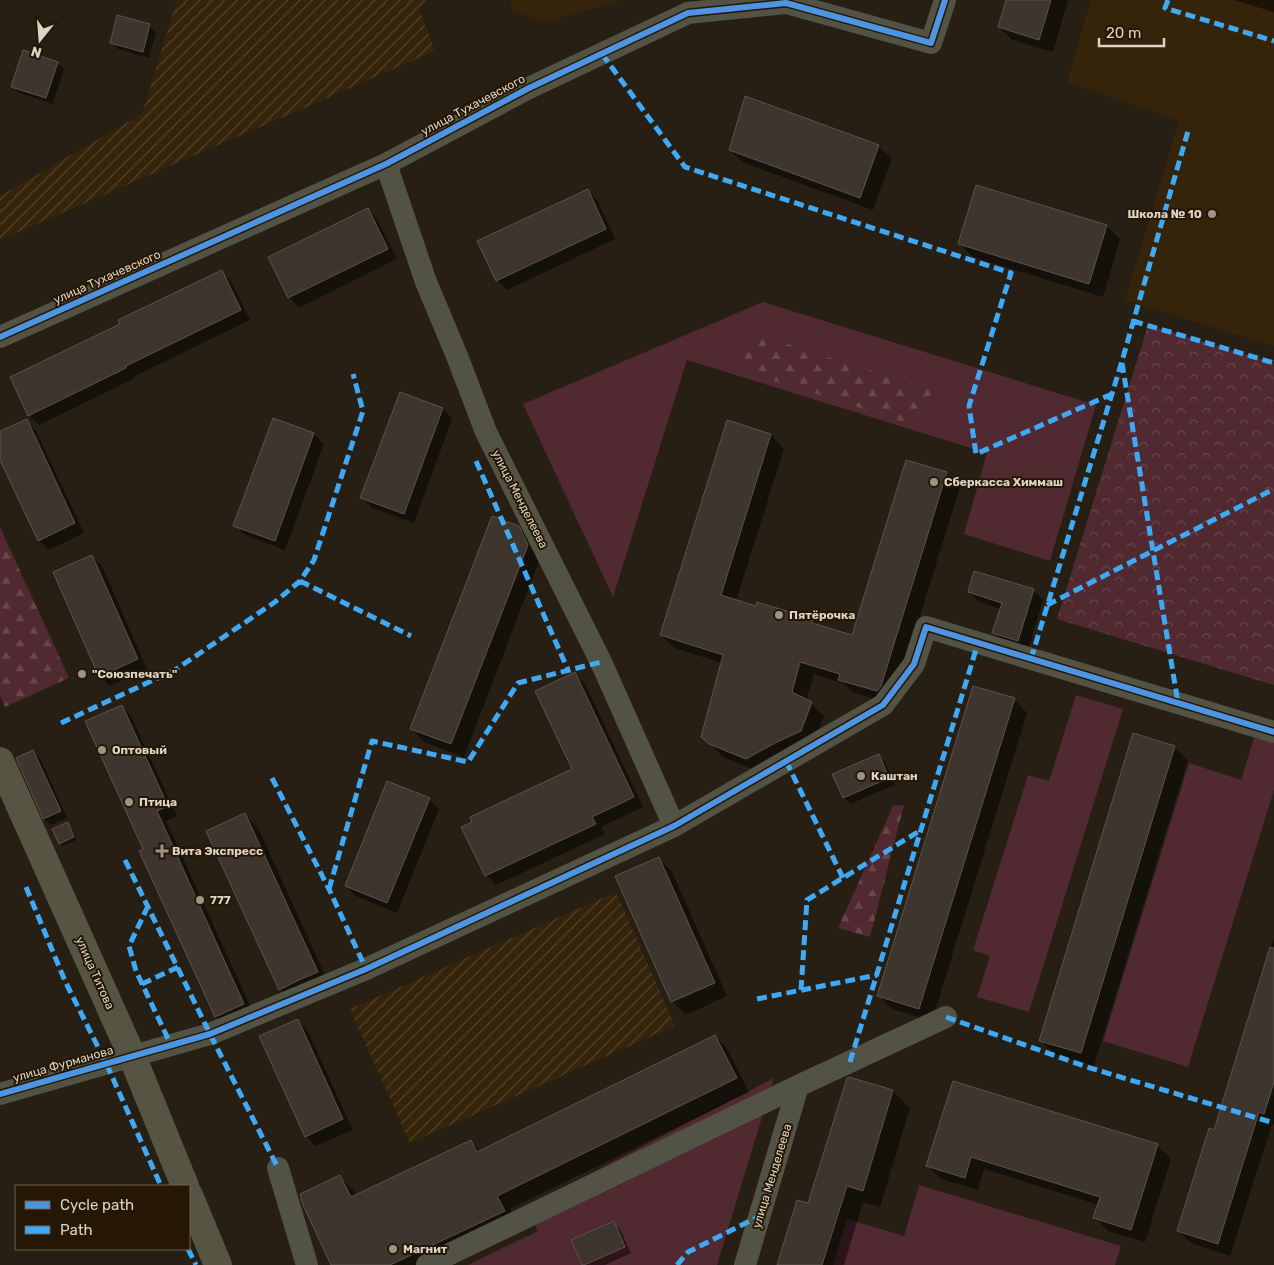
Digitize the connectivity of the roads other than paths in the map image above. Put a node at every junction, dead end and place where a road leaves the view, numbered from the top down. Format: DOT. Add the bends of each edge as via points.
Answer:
graph roads {
  1 [pos="944,0"];
  2 [pos="386,164"];
  3 [pos="0,337"];
  4 [pos="1274,732"];
  5 [pos="0,761"];
  6 [pos="674,826"];
  7 [pos="946,1018"];
  8 [pos="132,1056"];
  9 [pos="798,1086"];
  10 [pos="0,1094"];
  11 [pos="278,1168"];
  12 [pos="185,1185"];
  13 [pos="190,1197"];
  14 [pos="218,1265"];
  15 [pos="308,1265"];
  16 [pos="427,1265"];
  17 [pos="745,1265"];
  1 -- 2 [label="street, улица Тухачевского" via="931,43 786,3 688,13 529,88"];
  2 -- 3 [label="street, улица Тухачевского"];
  2 -- 6 [label="street, улица Менделеева" via="426,282 486,432 601,662"];
  4 -- 6 [label="street, улица Фурманова" via="926,627 914,664 882,705"];
  5 -- 8 [label="street, улица Титова"];
  6 -- 8 [label="street, улица Фурманова" via="366,969 210,1034"];
  7 -- 9 [label="street"];
  8 -- 10 [label="street, улица Фурманова"];
  8 -- 12 [label="street, улица Титова"];
  9 -- 16 [label="street"];
  9 -- 17 [label="street, улица Менделеева"];
  11 -- 15 [label="street"];
  13 -- 14 [label="street"];
}
